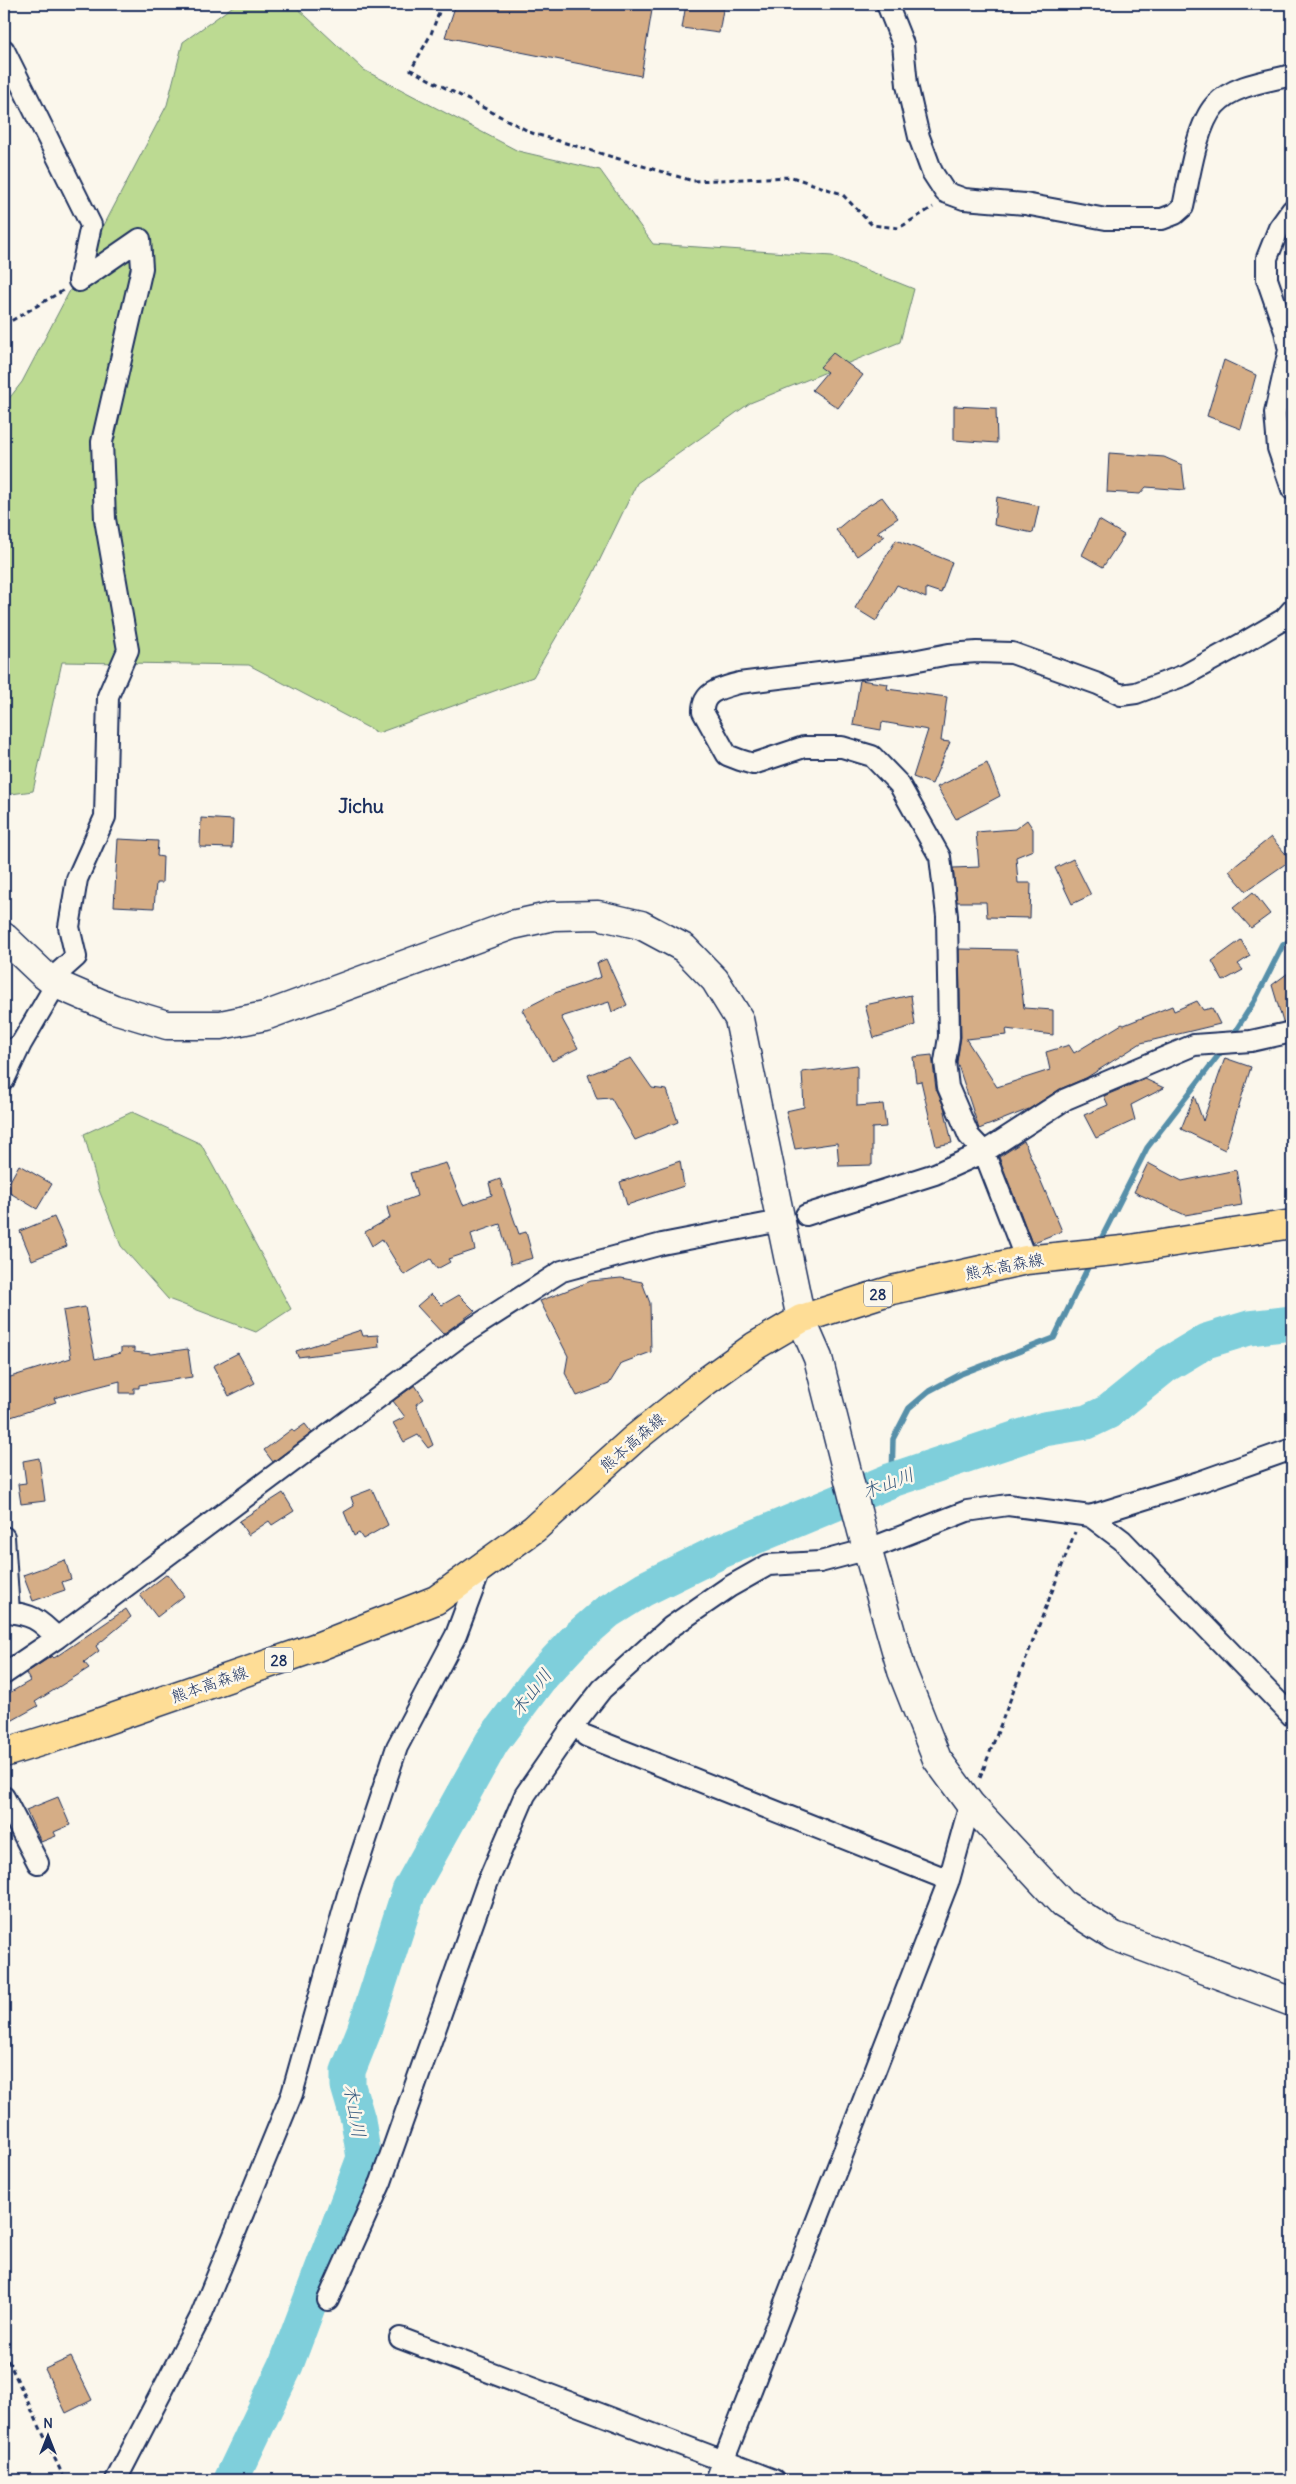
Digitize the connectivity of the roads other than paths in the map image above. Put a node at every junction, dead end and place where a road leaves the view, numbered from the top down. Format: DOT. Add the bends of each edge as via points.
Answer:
graph roads {
  1 [pos="887,4"];
  2 [pos="4,50"];
  3 [pos="1292,75"];
  4 [pos="1292,210"];
  5 [pos="1292,489"];
  6 [pos="1292,610"];
  7 [pos="4,937"];
  8 [pos="56,984"];
  9 [pos="1292,1032"];
  10 [pos="21,1044"];
  11 [pos="4,1055"];
  12 [pos="4,1080"];
  13 [pos="984,1152"];
  14 [pos="806,1215"];
  15 [pos="770,1223"];
  16 [pos="1292,1224"];
  17 [pos="1026,1260"];
  18 [pos="802,1319"];
  19 [pos="1292,1449"];
  20 [pos="1086,1515"];
  21 [pos="4,1537"];
  22 [pos="866,1540"];
  23 [pos="482,1568"];
  24 [pos="6,1612"];
  25 [pos="57,1638"];
  26 [pos="4,1674"];
  27 [pos="1292,1716"];
  28 [pos="586,1736"];
  29 [pos="4,1753"];
  30 [pos="4,1797"];
  31 [pos="970,1804"];
  32 [pos="38,1863"];
  33 [pos="949,1880"];
  34 [pos="1292,2002"];
  35 [pos="328,2300"];
  36 [pos="400,2338"];
  37 [pos="723,2462"];
  38 [pos="116,2480"];
  39 [pos="716,2480"];
  40 [pos="774,2480"];
  1 -- 3 [label="street" via="903,44 907,85 932,172 945,192 964,199 1025,204 1106,218 1162,218 1174,214 1183,207 1199,135 1214,106 1229,95 1255,84"];
  2 -- 8 [label="street" via="91,225 79,281 140,239 142,268 102,442 106,519 128,650 108,696 105,817 77,879 69,927 76,956 58,973"];
  4 -- 5 [label="street" via="1279,228 1266,258 1266,279 1286,331 1289,350 1275,413 1278,448"];
  6 -- 13 [label="street" via="1284,619 1237,647 1184,675 1136,693 1121,695 1012,654 977,652 756,680 716,689 702,704 703,712 727,755 753,764 804,747 842,747 872,756 899,784 940,857 947,916 950,1037 945,1062 948,1087 969,1136"];
  7 -- 8 [label="street"];
  8 -- 10 [label="street"];
  8 -- 18 [label="street" via="114,1009 167,1025 221,1025 265,1016 512,925 553,916 598,914 640,925 684,948 715,980 739,1019"];
  9 -- 13 [label="street" via="1251,1041 1194,1045 1066,1099"];
  10 -- 11 [label="street"];
  10 -- 12 [label="street"];
  13 -- 14 [label="street" via="935,1174"];
  13 -- 17 [label="street"];
  15 -- 25 [label="street" via="662,1244 562,1271 462,1335"];
  16 -- 17 [label="main road, 熊本高森線 / 28" via="1123,1250"];
  17 -- 18 [label="main road, 熊本高森線 / 28" via="892,1290"];
  18 -- 22 [label="street" via="818,1358"];
  18 -- 23 [label="main road, 熊本高森線 / 28" via="755,1346 705,1382 634,1439 534,1529"];
  19 -- 20 [label="street" via="1199,1482"];
  20 -- 22 [label="street" via="1008,1504 967,1511"];
  20 -- 27 [label="street" via="1122,1540"];
  21 -- 24 [label="street"];
  22 -- 31 [label="street" via="902,1671 937,1759"];
  22 -- 35 [label="street" via="820,1562 768,1565 729,1586 657,1639 602,1689 570,1730 525,1795 498,1858 381,2182"];
  23 -- 29 [label="main road, 熊本高森線 / 28" via="436,1600 317,1647"];
  23 -- 38 [label="street" via="456,1635 397,1747 348,1894 292,2094 200,2318"];
  24 -- 25 [label="street" via="40,1620"];
  25 -- 26 [label="street"];
  28 -- 33 [label="street"];
  30 -- 32 [label="street"];
  31 -- 33 [label="street"];
  31 -- 34 [label="street" via="1063,1904 1107,1931"];
  33 -- 37 [label="street"];
  36 -- 37 [label="street"];
  37 -- 39 [label="street"];
  37 -- 40 [label="street"];
}
